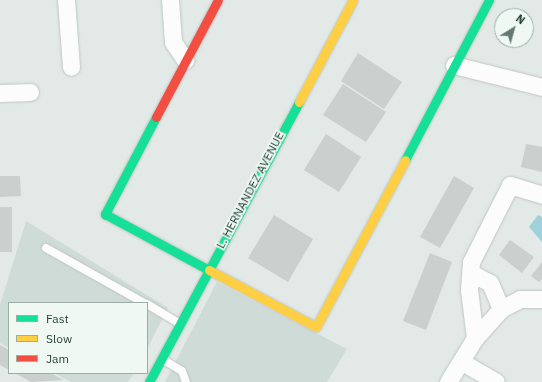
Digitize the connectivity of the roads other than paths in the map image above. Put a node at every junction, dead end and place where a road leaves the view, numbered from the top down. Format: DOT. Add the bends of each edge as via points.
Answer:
graph roads {
  1 [pos="66,0"];
  2 [pos="170,0"];
  3 [pos="218,0"];
  4 [pos="353,0"];
  5 [pos="489,0"];
  6 [pos="185,60"];
  7 [pos="454,65"];
  8 [pos="71,67"];
  9 [pos="542,87"];
  10 [pos="30,92"];
  11 [pos="0,93"];
  12 [pos="542,195"];
  13 [pos="46,248"];
  14 [pos="207,268"];
  15 [pos="471,273"];
  16 [pos="542,299"];
  17 [pos="142,302"];
  18 [pos="148,305"];
  19 [pos="501,308"];
  20 [pos="179,323"];
  21 [pos="475,338"];
  22 [pos="161,358"];
  23 [pos="462,362"];
  24 [pos="149,382"];
  25 [pos="186,382"];
  26 [pos="448,382"];
  27 [pos="496,382"];
  1 -- 8 [label="street"];
  2 -- 6 [label="street" via="173,42"];
  3 -- 6 [label="street"];
  4 -- 14 [label="street, L. HERNANDEZ AVENUE"];
  5 -- 7 [label="street"];
  6 -- 14 [label="street" via="105,214"];
  7 -- 9 [label="street"];
  7 -- 14 [label="street" via="316,327"];
  10 -- 11 [label="street"];
  12 -- 15 [label="street" via="507,180 471,262"];
  13 -- 17 [label="lane"];
  14 -- 20 [label="street, L. HERNANDEZ AVENUE"];
  15 -- 19 [label="street" via="490,283"];
  15 -- 21 [label="street" via="469,290"];
  16 -- 19 [label="street" via="520,299"];
  18 -- 20 [label="lane"];
  19 -- 21 [label="street"];
  20 -- 22 [label="street, L. HERNANDEZ AVENUE"];
  21 -- 23 [label="street"];
  22 -- 24 [label="street, L. HERNANDEZ AVENUE"];
  22 -- 25 [label="lane" via="182,371"];
  23 -- 26 [label="street"];
  23 -- 27 [label="street"];
}
